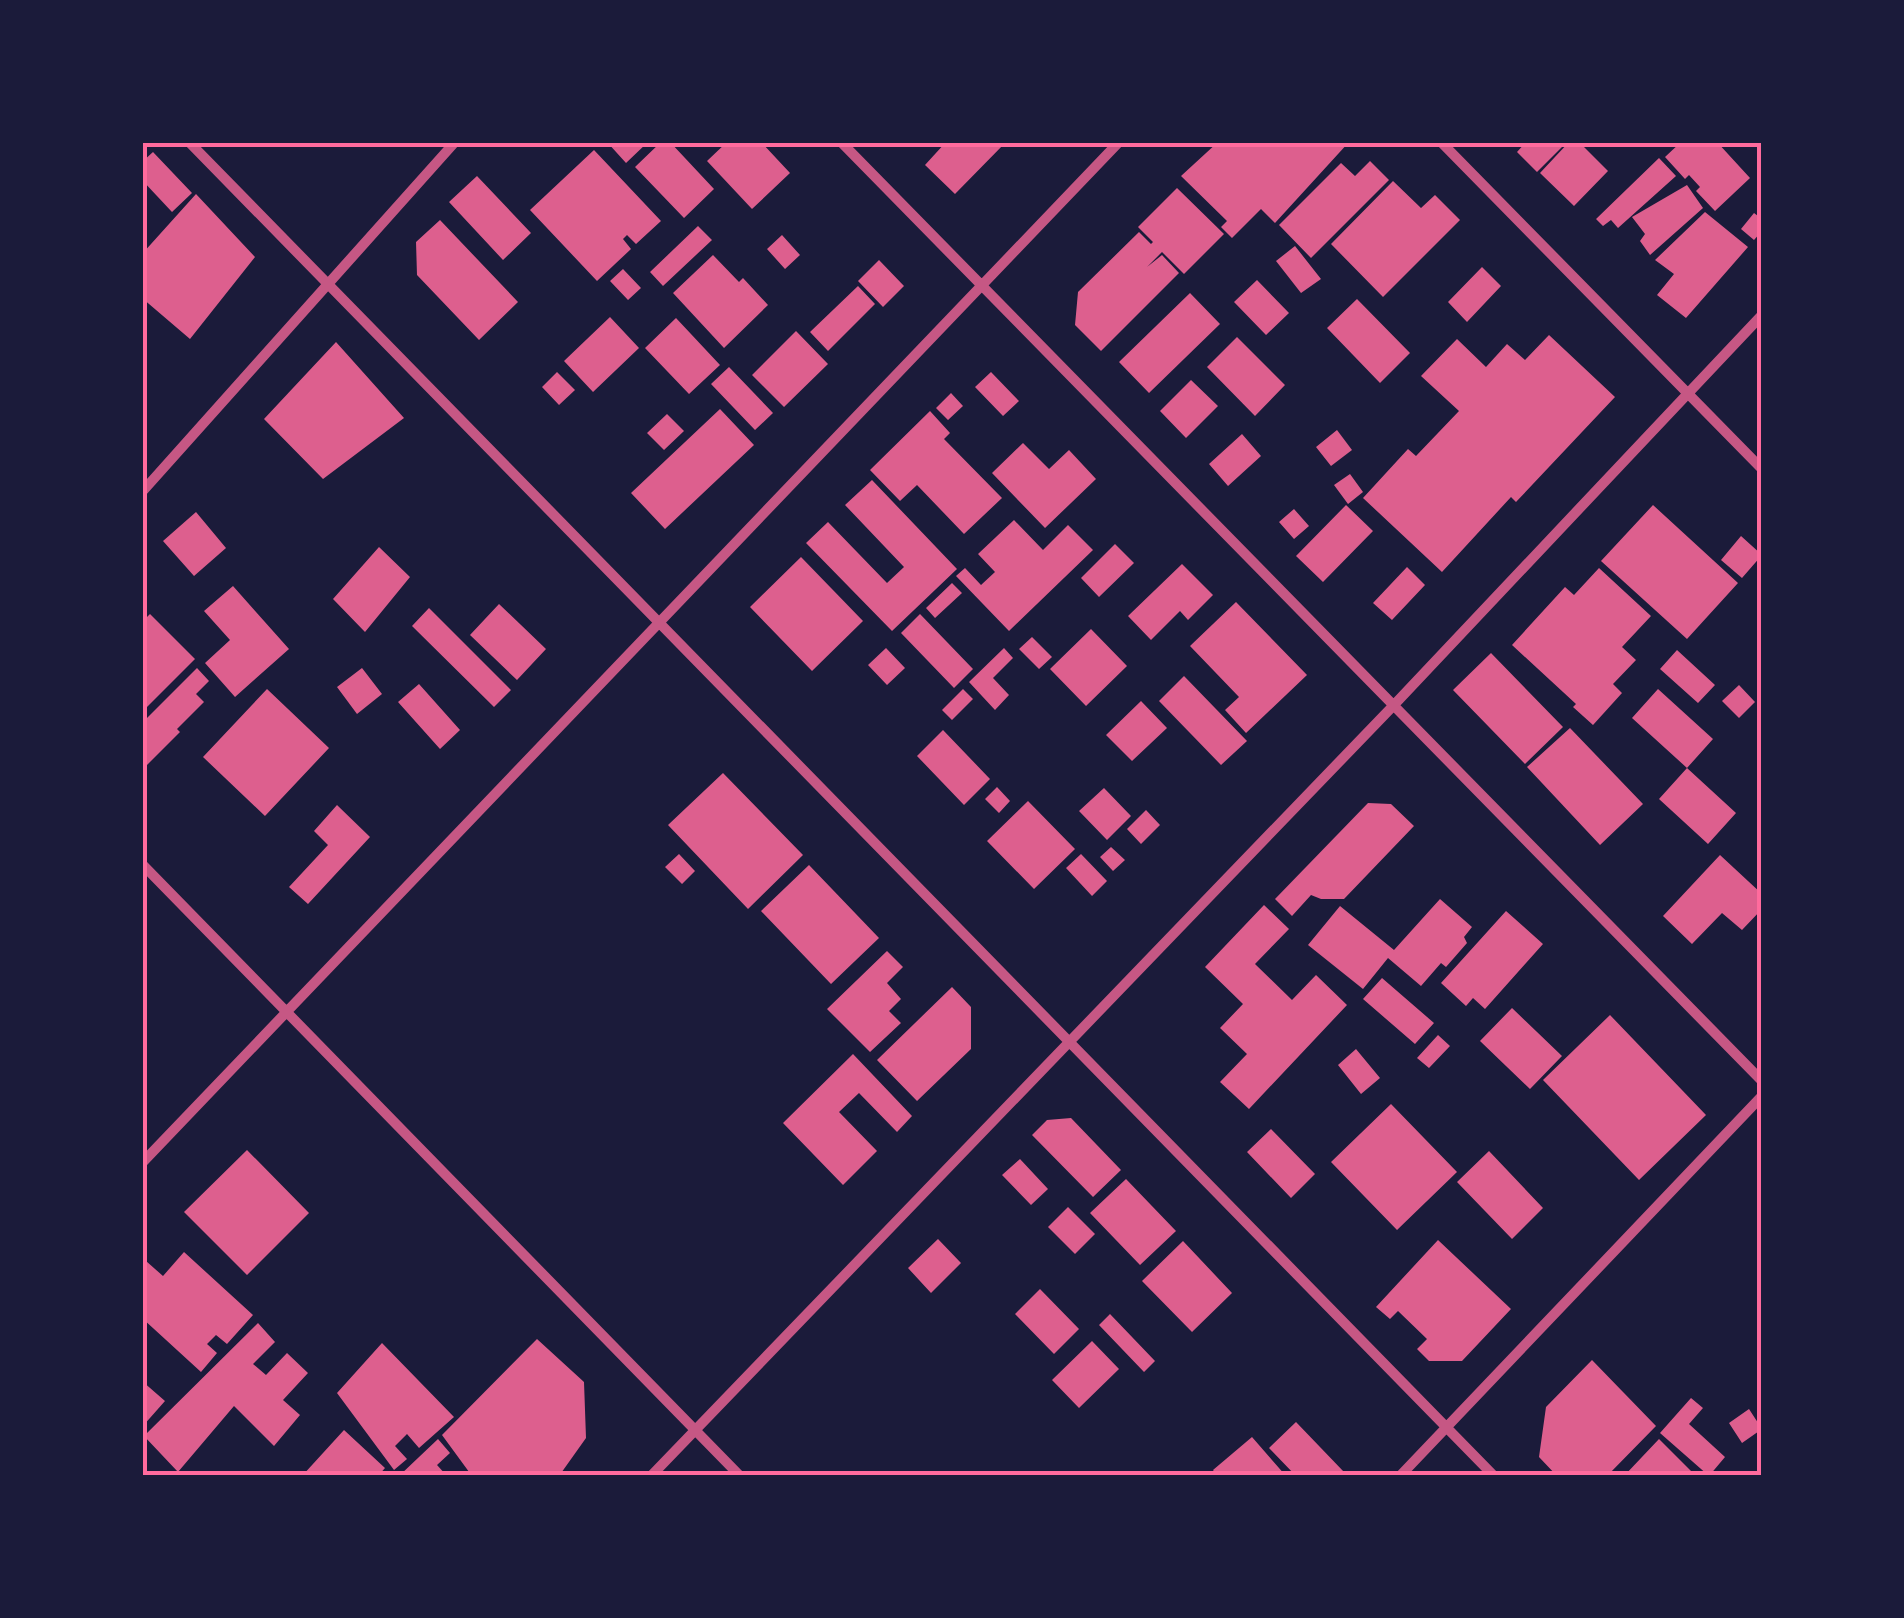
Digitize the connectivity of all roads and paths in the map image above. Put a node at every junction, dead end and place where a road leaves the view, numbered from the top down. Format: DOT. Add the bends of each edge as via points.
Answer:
graph roads {
  1 [pos="189,142"];
  2 [pos="455,142"];
  3 [pos="841,142"];
  4 [pos="1119,142"];
  5 [pos="1441,142"];
  6 [pos="328,284"];
  7 [pos="981,286"];
  8 [pos="1762,315"];
  9 [pos="1687,394"];
  10 [pos="1762,469"];
  11 [pos="142,492"];
  12 [pos="658,623"];
  13 [pos="1393,706"];
  14 [pos="142,864"];
  15 [pos="287,1012"];
  16 [pos="1069,1042"];
  17 [pos="1762,1081"];
  18 [pos="1762,1096"];
  19 [pos="142,1163"];
  20 [pos="1446,1427"];
  21 [pos="696,1430"];
  22 [pos="652,1476"];
  23 [pos="740,1476"];
  24 [pos="1400,1476"];
  25 [pos="1494,1476"];
  1 -- 6 [label="street"];
  2 -- 6 [label="street"];
  3 -- 7 [label="street"];
  4 -- 7 [label="street"];
  5 -- 9 [label="street"];
  6 -- 11 [label="street"];
  6 -- 12 [label="street"];
  7 -- 12 [label="street"];
  7 -- 13 [label="street"];
  8 -- 9 [label="street"];
  9 -- 10 [label="street"];
  9 -- 13 [label="street"];
  12 -- 15 [label="street"];
  12 -- 16 [label="street"];
  13 -- 16 [label="street"];
  13 -- 17 [label="street"];
  14 -- 15 [label="street"];
  15 -- 19 [label="street"];
  15 -- 21 [label="street"];
  16 -- 20 [label="street"];
  16 -- 21 [label="street"];
  18 -- 20 [label="street"];
  20 -- 24 [label="street"];
  20 -- 25 [label="street"];
  21 -- 22 [label="street"];
  21 -- 23 [label="street"];
}
